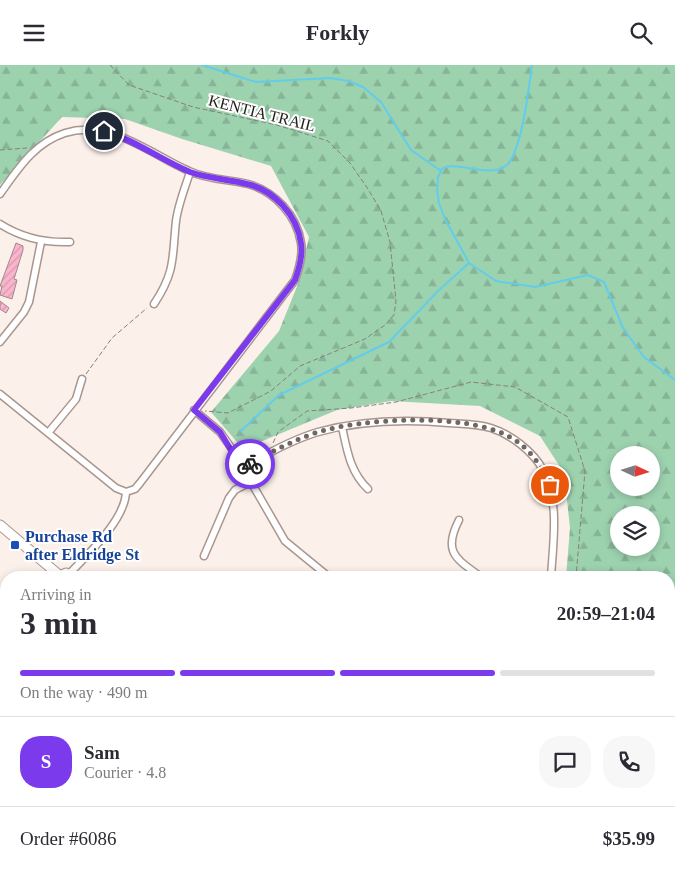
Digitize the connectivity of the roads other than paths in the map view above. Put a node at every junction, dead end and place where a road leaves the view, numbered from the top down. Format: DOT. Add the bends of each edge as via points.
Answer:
graph roads {
  1 [pos="190,172"];
  2 [pos="0,194"];
  3 [pos="0,224"];
  4 [pos="41,242"];
  5 [pos="70,242"];
  6 [pos="154,304"];
  7 [pos="0,342"];
  8 [pos="82,379"];
  9 [pos="0,394"];
  10 [pos="194,410"];
  11 [pos="342,427"];
  12 [pos="48,433"];
  13 [pos="242,468"];
  14 [pos="250,482"];
  15 [pos="368,489"];
  16 [pos="126,492"];
  17 [pos="459,520"];
  18 [pos="0,525"];
  19 [pos="204,556"];
  20 [pos="52,571"];
  21 [pos="74,571"];
  22 [pos="322,571"];
  23 [pos="473,571"];
  24 [pos="551,571"];
  1 -- 2 [label="street" via="131,141 104,131 66,133 36,149"];
  1 -- 6 [label="street" via="178,213 171,273"];
  1 -- 10 [label="street" via="262,189 289,213 301,243 300,265 295,280"];
  3 -- 4 [label="street"];
  4 -- 5 [label="street"];
  4 -- 7 [label="street" via="29,301"];
  8 -- 12 [label="street" via="76,399"];
  9 -- 12 [label="street"];
  10 -- 13 [label="street" via="220,432"];
  10 -- 16 [label="street" via="140,483"];
  11 -- 13 [label="street" via="316,433"];
  11 -- 15 [label="street" via="351,465"];
  11 -- 24 [label="street" via="413,420 490,427 508,436 525,448 542,467 550,485 554,504"];
  12 -- 16 [label="street" via="116,488"];
  13 -- 14 [label="street"];
  14 -- 19 [label="street" via="235,490 229,498"];
  14 -- 22 [label="street" via="285,541"];
  16 -- 21 [label="street" via="124,506 114,523"];
  17 -- 23 [label="street" via="453,531 451,548 455,557"];
  18 -- 20 [label="main road"];
}
